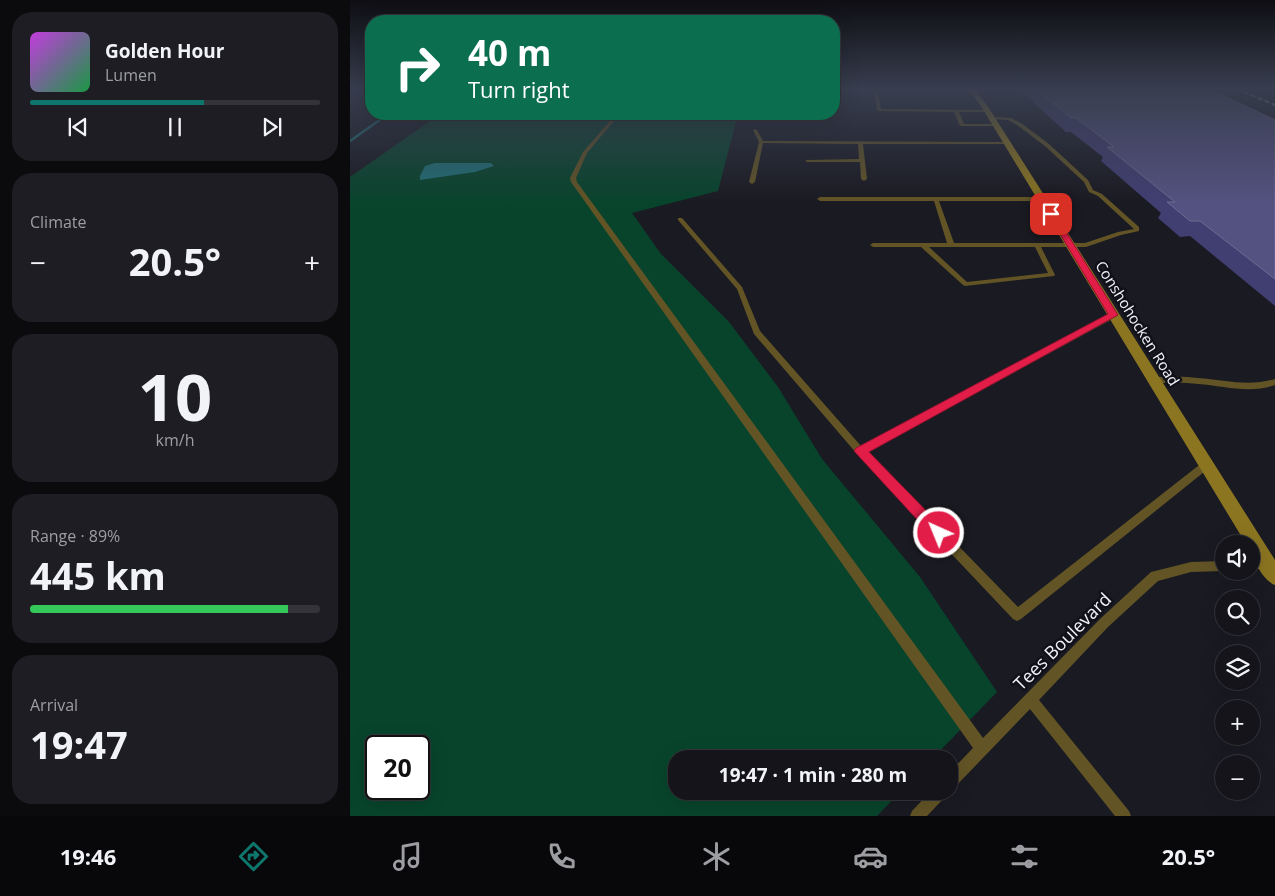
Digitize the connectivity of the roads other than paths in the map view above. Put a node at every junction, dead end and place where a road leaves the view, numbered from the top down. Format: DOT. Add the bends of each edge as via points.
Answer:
graph roads {
  1 [pos="607,127"];
  2 [pos="997,127"];
  3 [pos="1023,127"];
  4 [pos="755,130"];
  5 [pos="760,142"];
  6 [pos="860,142"];
  7 [pos="1007,143"];
  8 [pos="862,160"];
  9 [pos="807,161"];
  10 [pos="864,179"];
  11 [pos="752,182"];
  12 [pos="820,198"];
  13 [pos="936,199"];
  14 [pos="1042,199"];
  15 [pos="680,219"];
  16 [pos="873,245"];
  17 [pos="923,245"];
  18 [pos="951,245"];
  19 [pos="1037,245"];
  20 [pos="1070,245"];
  21 [pos="1113,315"];
  22 [pos="1155,380"];
  23 [pos="1275,382"];
  24 [pos="860,451"];
  25 [pos="1206,465"];
  26 [pos="1260,564"];
  27 [pos="1267,564"];
  28 [pos="1215,566"];
  29 [pos="1275,576"];
  30 [pos="1030,699"];
  31 [pos="982,748"];
  32 [pos="958,773"];
  33 [pos="932,800"];
  34 [pos="917,816"];
  35 [pos="1124,816"];
  1 -- 31 [label="lane" via="585,153 574,182"];
  2 -- 7 [label="main road, Conshohocken Road"];
  3 -- 20 [label="lane" via="1137,228 1135,232 1120,233 1091,244"];
  4 -- 5 [label="lane"];
  5 -- 6 [label="lane"];
  5 -- 11 [label="lane"];
  6 -- 7 [label="lane"];
  6 -- 8 [label="lane"];
  7 -- 14 [label="main road, Conshohocken Road"];
  8 -- 9 [label="lane"];
  8 -- 10 [label="lane"];
  12 -- 13 [label="lane"];
  13 -- 14 [label="lane"];
  13 -- 18 [label="lane"];
  14 -- 20 [label="main road, Conshohocken Road"];
  15 -- 24 [label="lane" via="740,288 757,332"];
  16 -- 17 [label="lane"];
  17 -- 18 [label="lane"];
  17 -- 19 [label="lane" via="965,284 1052,275"];
  18 -- 19 [label="lane"];
  19 -- 20 [label="lane"];
  20 -- 21 [label="main road, Conshohocken Road"];
  21 -- 22 [label="main road, Conshohocken Road"];
  21 -- 24 [label="lane"];
  22 -- 23 [label="lane" via="1202,380 1246,386 1266,386"];
  22 -- 25 [label="main road, Conshohocken Road"];
  24 -- 25 [label="lane" via="1017,615"];
  25 -- 27 [label="main road, Conshohocken Road"];
  26 -- 27 [label="lane"];
  27 -- 29 [label="main road, Conshohocken Road"];
  28 -- 30 [label="lane, Tees Boulevard" via="1191,567 1155,576"];
  30 -- 31 [label="lane, Tees Boulevard"];
  30 -- 35 [label="lane"];
  31 -- 32 [label="lane, Tees Boulevard"];
  33 -- 34 [label="lane"];
}
